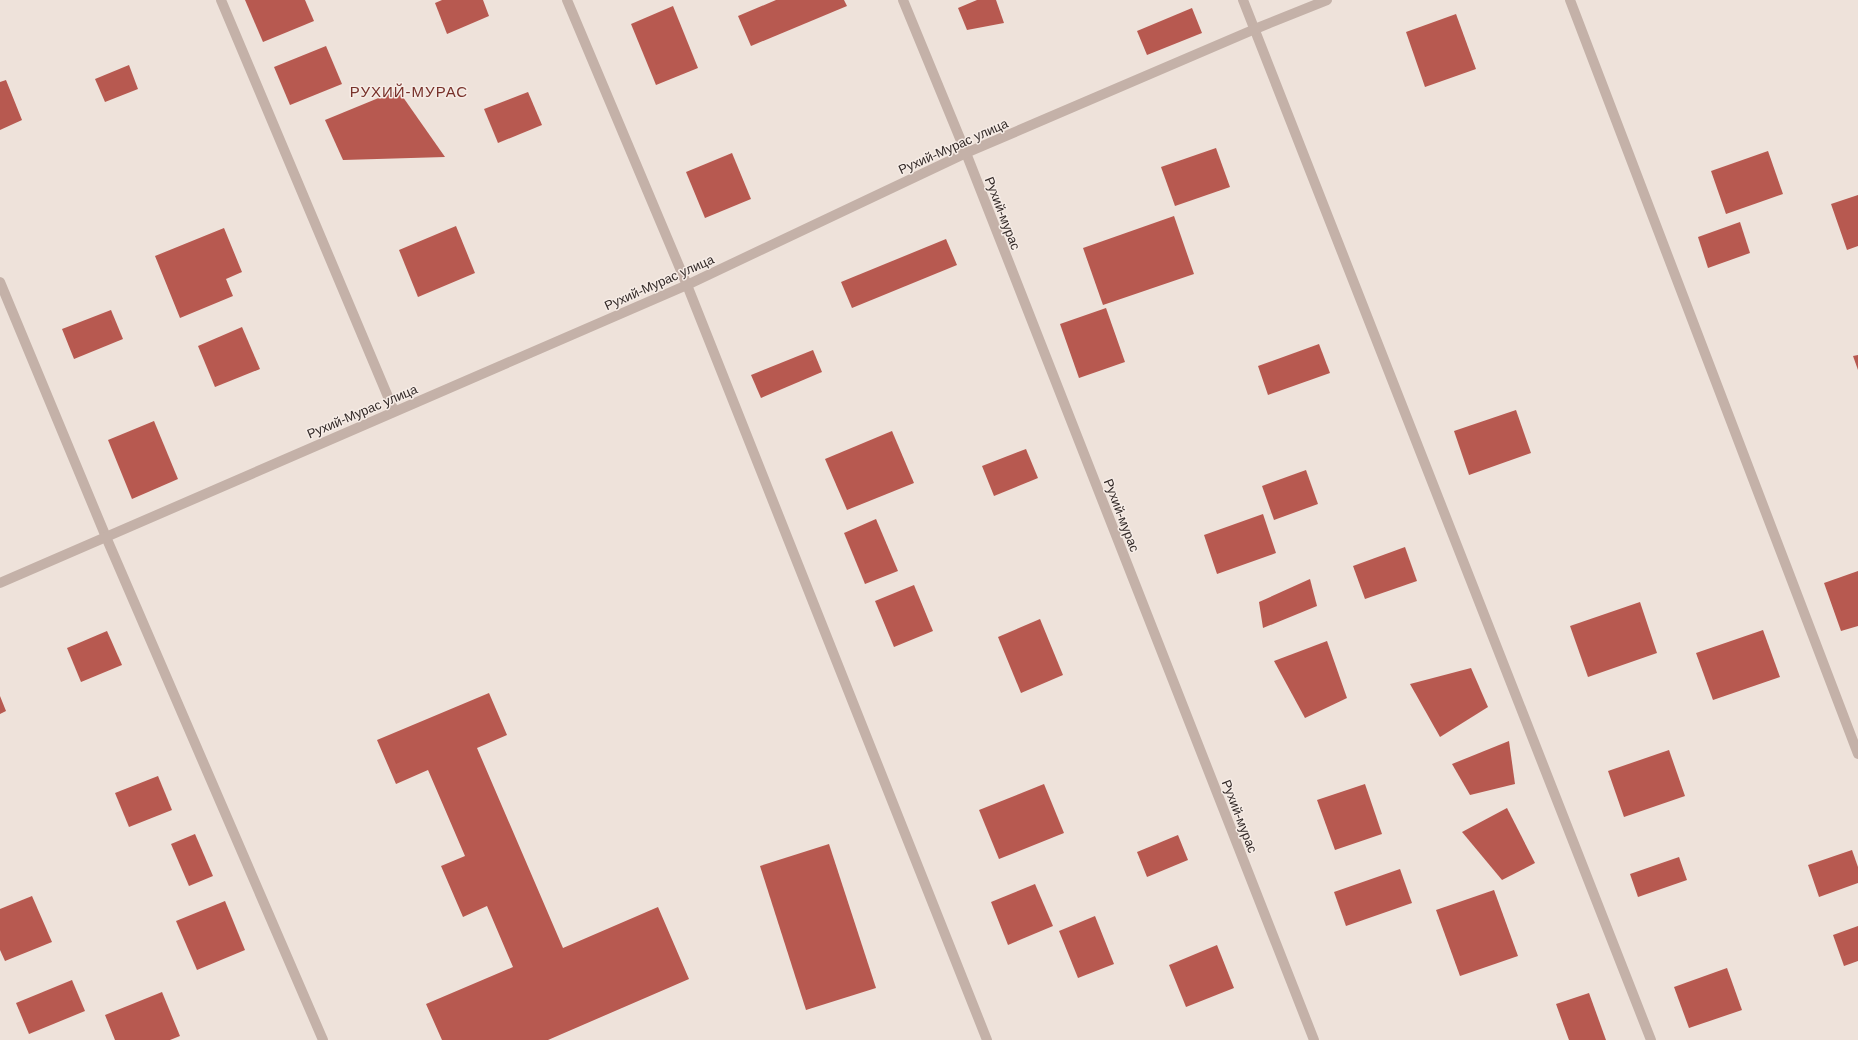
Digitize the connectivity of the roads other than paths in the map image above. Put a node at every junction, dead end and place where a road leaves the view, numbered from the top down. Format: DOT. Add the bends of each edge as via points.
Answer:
graph roads {
  1 [pos="221,0"];
  2 [pos="567,0"];
  3 [pos="903,0"];
  4 [pos="1243,0"];
  5 [pos="1327,0"];
  6 [pos="1570,0"];
  7 [pos="1255,29"];
  8 [pos="966,153"];
  9 [pos="0,282"];
  10 [pos="687,285"];
  11 [pos="394,411"];
  12 [pos="106,537"];
  13 [pos="0,583"];
  14 [pos="1858,754"];
  15 [pos="323,1040"];
  16 [pos="987,1040"];
  17 [pos="1314,1040"];
  18 [pos="1651,1040"];
  1 -- 11 [label="street"];
  2 -- 10 [label="street"];
  3 -- 8 [label="street, Рухий-мурас"];
  4 -- 7 [label="street"];
  5 -- 7 [label="street, Рухий-Мурас улица"];
  6 -- 14 [label="street"];
  7 -- 8 [label="street, Рухий-Мурас улица"];
  7 -- 18 [label="street"];
  8 -- 10 [label="street, Рухий-Мурас улица"];
  8 -- 17 [label="street, Рухий-мурас"];
  9 -- 12 [label="street"];
  10 -- 11 [label="street, Рухий-Мурас улица"];
  10 -- 16 [label="street"];
  11 -- 12 [label="street, Рухий-Мурас улица"];
  12 -- 13 [label="street, Рухий-Мурас улица"];
  12 -- 15 [label="street"];
}
